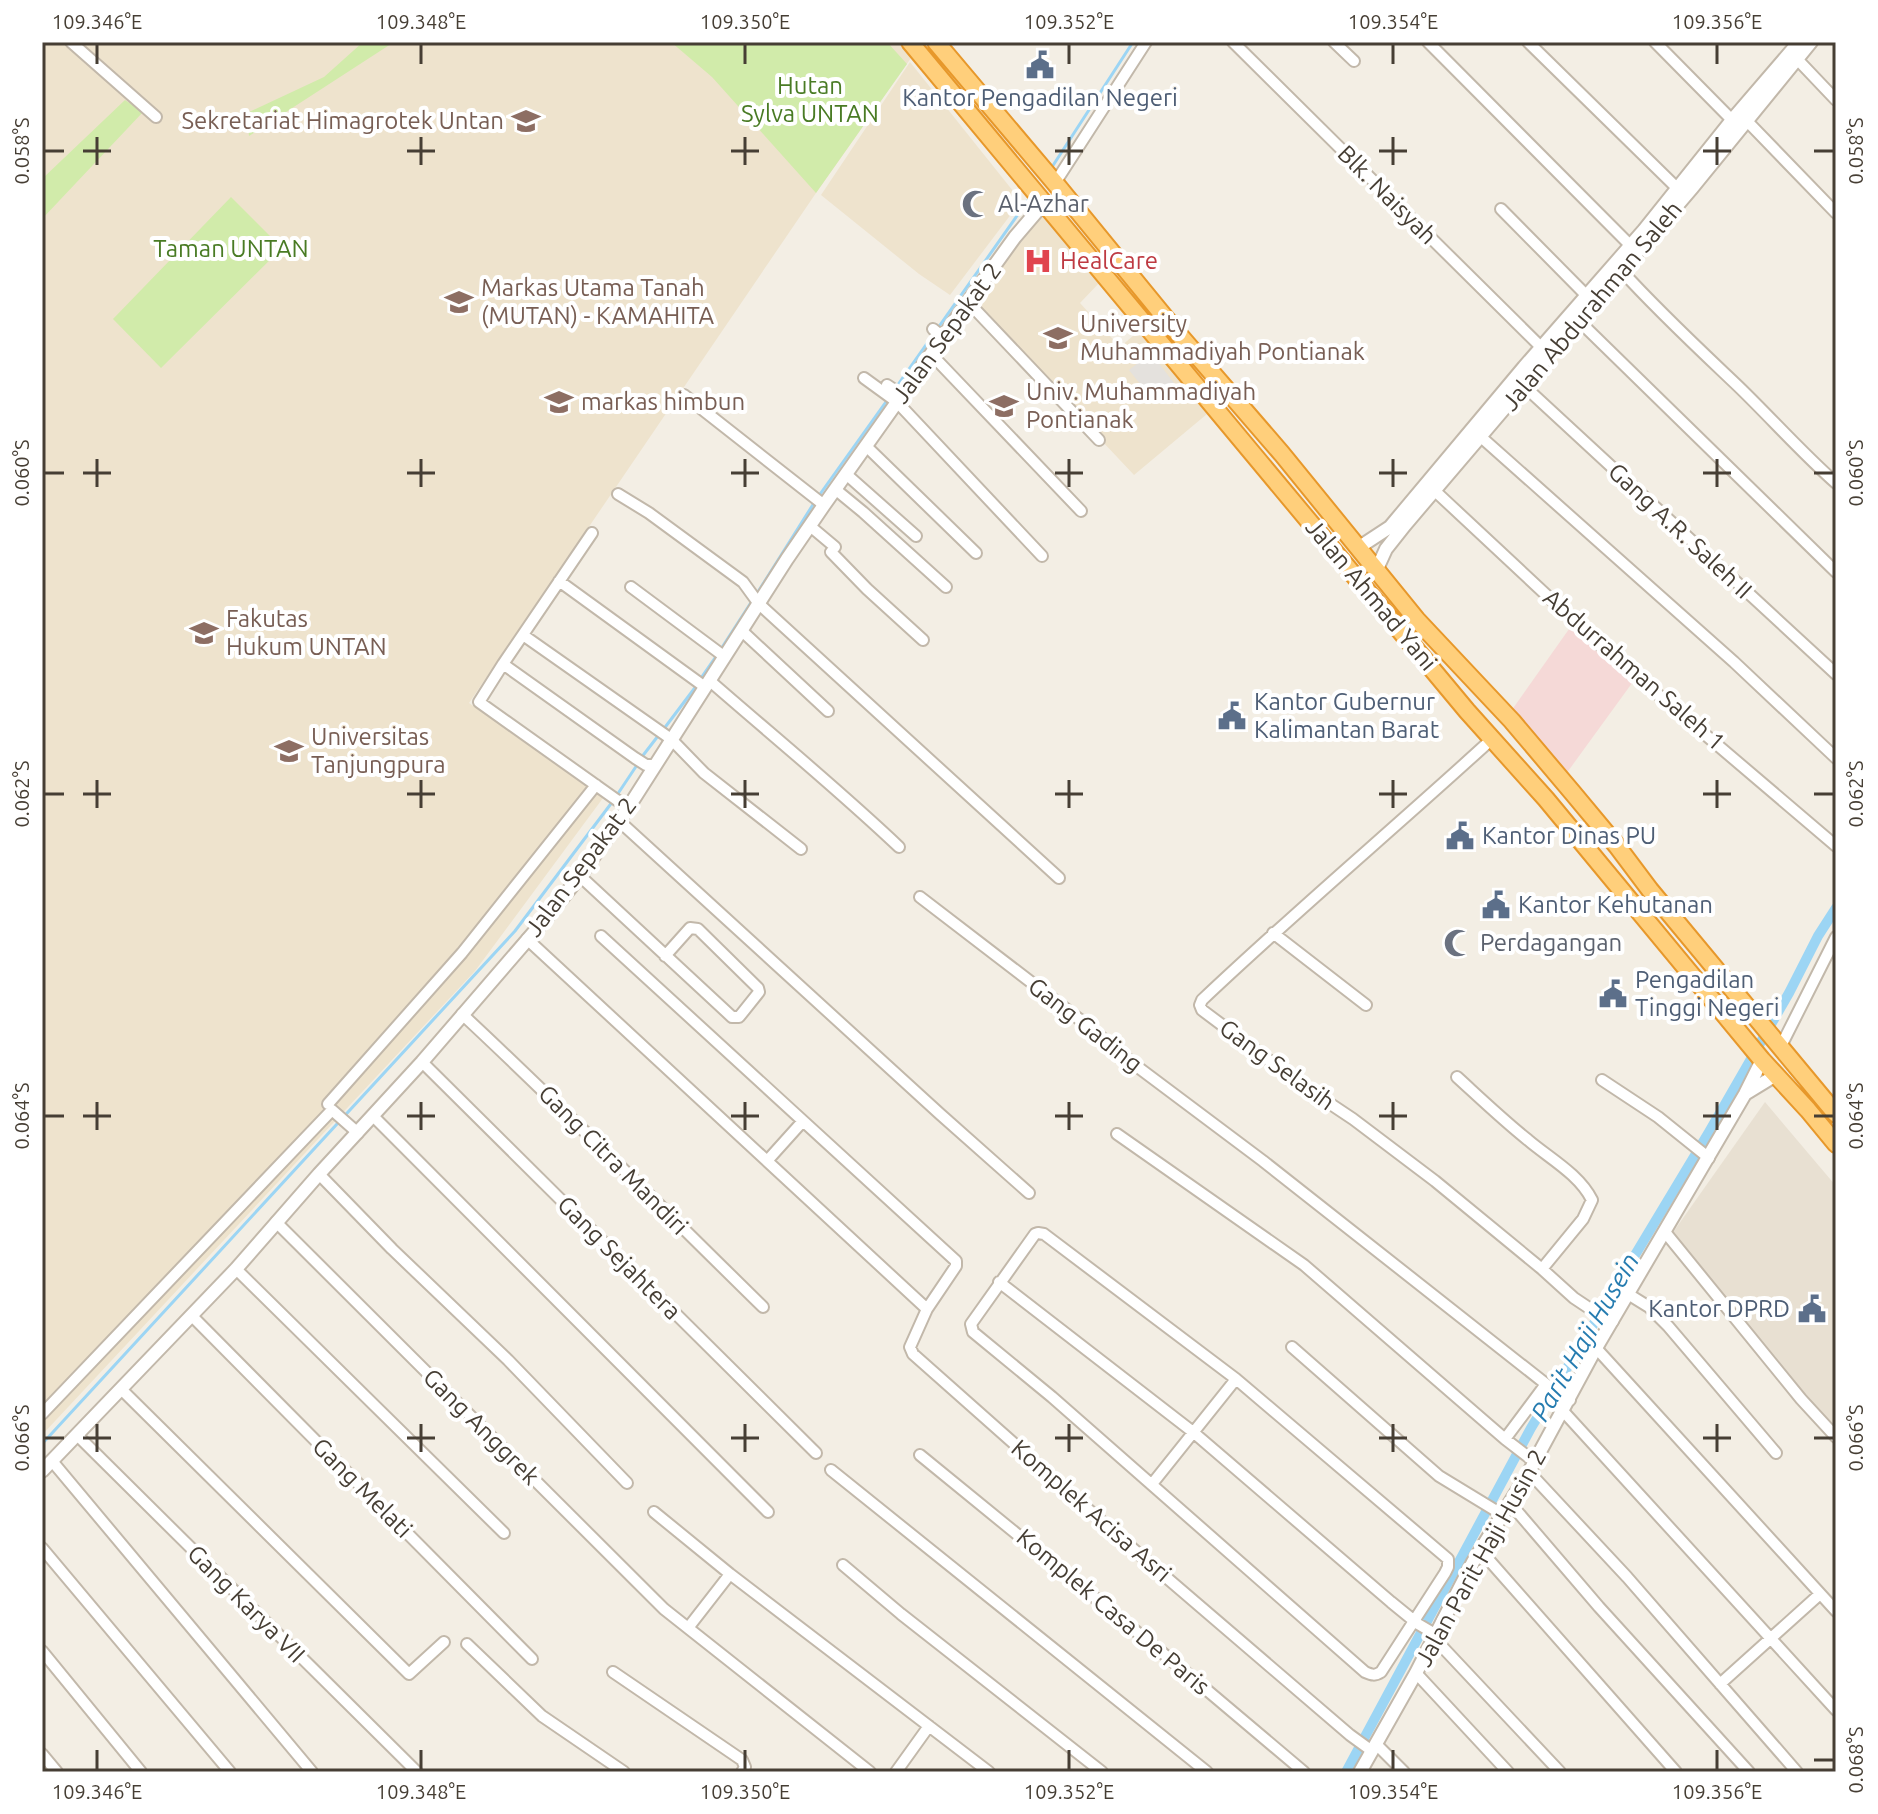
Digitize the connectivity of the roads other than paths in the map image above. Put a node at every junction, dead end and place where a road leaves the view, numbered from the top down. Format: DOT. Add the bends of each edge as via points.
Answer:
graph roads {
  1 [pos="71,42"];
  2 [pos="910,42"];
  3 [pos="936,42"];
  4 [pos="1146,42"];
  5 [pos="1233,42"];
  6 [pos="1334,42"];
  7 [pos="1428,42"];
  8 [pos="1528,42"];
  9 [pos="1655,42"];
  10 [pos="1799,42"];
  11 [pos="1811,42"];
  12 [pos="1797,59"];
  13 [pos="1354,61"];
  14 [pos="1836,100"];
  15 [pos="156,117"];
  16 [pos="1739,120"];
  17 [pos="1050,177"];
  18 [pos="1677,188"];
  19 [pos="1042,201"];
  20 [pos="1501,209"];
  21 [pos="1836,213"];
  22 [pos="1647,233"];
  23 [pos="1630,245"];
  24 [pos="1109,249"];
  25 [pos="1093,262"];
  26 [pos="1621,270"];
  27 [pos="1586,295"];
  28 [pos="968,302"];
  29 [pos="1578,320"];
  30 [pos="1541,347"];
  31 [pos="931,354"];
  32 [pos="864,378"];
  33 [pos="1524,386"];
  34 [pos="892,393"];
  35 [pos="684,395"];
  36 [pos="1481,437"];
  37 [pos="1099,440"];
  38 [pos="866,446"];
  39 [pos="846,474"];
  40 [pos="1836,483"];
  41 [pos="835,489"];
  42 [pos="618,494"];
  43 [pos="1427,495"];
  44 [pos="823,504"];
  45 [pos="1081,511"];
  46 [pos="810,526"];
  47 [pos="592,533"];
  48 [pos="916,536"];
  49 [pos="1358,548"];
  50 [pos="976,553"];
  51 [pos="1042,556"];
  52 [pos="1376,571"];
  53 [pos="1836,572"];
  54 [pos="559,581"];
  55 [pos="631,587"];
  56 [pos="946,587"];
  57 [pos="753,596"];
  58 [pos="742,631"];
  59 [pos="523,635"];
  60 [pos="923,640"];
  61 [pos="720,653"];
  62 [pos="503,664"];
  63 [pos="1836,674"];
  64 [pos="702,682"];
  65 [pos="828,711"];
  66 [pos="668,737"];
  67 [pos="1493,738"];
  68 [pos="1836,758"];
  69 [pos="650,765"];
  70 [pos="1564,784"];
  71 [pos="596,785"];
  72 [pos="1546,799"];
  73 [pos="620,802"];
  74 [pos="618,820"];
  75 [pos="1836,846"];
  76 [pos="899,847"];
  77 [pos="801,849"];
  78 [pos="580,876"];
  79 [pos="1059,878"];
  80 [pos="920,897"];
  81 [pos="1273,933"];
  82 [pos="601,936"];
  83 [pos="1836,938"];
  84 [pos="527,939"];
  85 [pos="665,956"];
  86 [pos="1366,1005"];
  87 [pos="462,1014"];
  88 [pos="1772,1035"];
  89 [pos="1757,1053"];
  90 [pos="422,1062"];
  91 [pos="1776,1075"];
  92 [pos="1457,1077"];
  93 [pos="1602,1080"];
  94 [pos="1745,1094"];
  95 [pos="328,1104"];
  96 [pos="1836,1114"];
  97 [pos="373,1116"];
  98 [pos="803,1121"];
  99 [pos="353,1128"];
  100 [pos="1117,1134"];
  101 [pos="1836,1144"];
  102 [pos="1708,1158"];
  103 [pos="767,1161"];
  104 [pos="319,1174"];
  105 [pos="1029,1193"];
  106 [pos="276,1222"];
  107 [pos="1665,1232"];
  108 [pos="236,1269"];
  109 [pos="1542,1269"];
  110 [pos="999,1282"];
  111 [pos="1628,1294"];
  112 [pos="763,1307"];
  113 [pos="927,1309"];
  114 [pos="192,1316"];
  115 [pos="1609,1319"];
  116 [pos="1292,1347"];
  117 [pos="1596,1348"];
  118 [pos="1236,1379"];
  119 [pos="1548,1386"];
  120 [pos="122,1390"];
  121 [pos="1565,1402"];
  122 [pos="42,1414"];
  123 [pos="1193,1432"];
  124 [pos="77,1435"];
  125 [pos="1836,1437"];
  126 [pos="1505,1439"];
  127 [pos="816,1453"];
  128 [pos="1776,1453"];
  129 [pos="920,1455"];
  130 [pos="1527,1460"];
  131 [pos="52,1461"];
  132 [pos="831,1470"];
  133 [pos="42,1471"];
  134 [pos="627,1483"];
  135 [pos="1152,1484"];
  136 [pos="1503,1510"];
  137 [pos="654,1512"];
  138 [pos="768,1512"];
  139 [pos="504,1533"];
  140 [pos="42,1548"];
  141 [pos="1481,1551"];
  142 [pos="843,1565"];
  143 [pos="730,1574"];
  144 [pos="1820,1594"];
  145 [pos="1836,1611"];
  146 [pos="1416,1622"];
  147 [pos="688,1628"];
  148 [pos="1433,1634"];
  149 [pos="1770,1639"];
  150 [pos="444,1642"];
  151 [pos="467,1644"];
  152 [pos="42,1651"];
  153 [pos="532,1659"];
  154 [pos="613,1672"];
  155 [pos="1416,1673"];
  156 [pos="1720,1684"];
  157 [pos="1836,1710"];
  158 [pos="929,1726"];
  159 [pos="1372,1748"];
  160 [pos="42,1754"];
  161 [pos="743,1770"];
  162 [pos="57,1772"];
  163 [pos="141,1772"];
  164 [pos="230,1772"];
  165 [pos="312,1772"];
  166 [pos="417,1772"];
  167 [pos="624,1772"];
  168 [pos="870,1772"];
  169 [pos="896,1772"];
  170 [pos="989,1772"];
  171 [pos="1102,1772"];
  172 [pos="1207,1772"];
  173 [pos="1304,1772"];
  174 [pos="1360,1772"];
  175 [pos="1404,1772"];
  176 [pos="1508,1772"];
  177 [pos="1560,1772"];
  178 [pos="1676,1772"];
  179 [pos="1749,1772"];
  180 [pos="1797,1772"];
  1 -- 15 [label="street"];
  2 -- 19 [label="highway, Jalan Ahmad Yani"];
  3 -- 17 [label="highway, Jalan Ahmad Yani"];
  4 -- 17 [label="street"];
  5 -- 30 [label="street, Blk. Naisyah"];
  6 -- 13 [label="street"];
  7 -- 23 [label="street"];
  8 -- 18 [label="street"];
  9 -- 16 [label="street"];
  10 -- 16 [label="street, Jalan Abdurahman Saleh"];
  11 -- 12 [label="street, Jalan Abdurahman Saleh"];
  12 -- 14 [label="street"];
  12 -- 16 [label="street, Jalan Abdurahman Saleh"];
  16 -- 18 [label="street, Jalan Abdurahman Saleh"];
  16 -- 21 [label="street"];
  16 -- 22 [label="street, Jalan Abdurahman Saleh" via="1692,188"];
  17 -- 24 [label="highway, Jalan Ahmad Yani"];
  18 -- 22 [label="street, Jalan Abdurahman Saleh"];
  19 -- 25 [label="highway, Jalan Ahmad Yani"];
  19 -- 28 [label="street, Jalan Sepakat 2"];
  20 -- 27 [label="street"];
  22 -- 23 [label="street, Jalan Abdurahman Saleh"];
  22 -- 26 [label="street, Jalan Abdurahman Saleh"];
  23 -- 27 [label="street, Jalan Abdurahman Saleh"];
  24 -- 25 [label="highway"];
  24 -- 49 [label="highway, Jalan Ahmad Yani"];
  25 -- 67 [label="highway, Jalan Ahmad Yani"];
  26 -- 29 [label="street, Jalan Abdurahman Saleh"];
  26 -- 40 [label="street"];
  27 -- 30 [label="street, Jalan Abdurahman Saleh"];
  28 -- 31 [label="street, Jalan Sepakat 2" via="939,334"];
  28 -- 37 [label="street"];
  29 -- 33 [label="street, Jalan Abdurahman Saleh"];
  29 -- 53 [label="street"];
  30 -- 43 [label="street, Jalan Abdurahman Saleh"];
  31 -- 34 [label="street, Jalan Sepakat 2"];
  31 -- 45 [label="street"];
  32 -- 34 [label="street"];
  33 -- 36 [label="street, Jalan Abdurahman Saleh"];
  33 -- 63 [label="street, Gang A.R. Saleh II"];
  34 -- 38 [label="street, Jalan Sepakat 2"];
  34 -- 51 [label="street"];
  35 -- 44 [label="street"];
  36 -- 43 [label="street, Jalan Abdurahman Saleh"];
  36 -- 68 [label="street"];
  38 -- 39 [label="street, Jalan Sepakat 2"];
  38 -- 50 [label="street"];
  39 -- 41 [label="street, Jalan Sepakat 2"];
  39 -- 48 [label="street"];
  41 -- 44 [label="street, Jalan Sepakat 2"];
  41 -- 56 [label="street"];
  42 -- 57 [label="street" via="743,582"];
  43 -- 49 [label="street, Jalan Abdurahman Saleh"];
  43 -- 52 [label="street, Jalan Abdurahman Saleh"];
  43 -- 75 [label="street, Abdurrahman Saleh 1"];
  44 -- 46 [label="street, Jalan Sepakat 2"];
  46 -- 57 [label="street, Jalan Sepakat 2"];
  46 -- 60 [label="street"];
  47 -- 54 [label="street"];
  49 -- 52 [label="highway, Jalan Ahmad Yani"];
  52 -- 70 [label="highway, Jalan Ahmad Yani"];
  54 -- 59 [label="street"];
  54 -- 64 [label="street"];
  55 -- 61 [label="street"];
  57 -- 58 [label="street, Jalan Sepakat 2"];
  57 -- 79 [label="street"];
  58 -- 61 [label="street, Jalan Sepakat 2"];
  58 -- 65 [label="street"];
  59 -- 62 [label="street"];
  59 -- 66 [label="street"];
  61 -- 64 [label="street, Jalan Sepakat 2"];
  62 -- 69 [label="street"];
  62 -- 71 [label="street" via="479,702"];
  64 -- 66 [label="street, Jalan Sepakat 2"];
  64 -- 76 [label="street"];
  66 -- 69 [label="street, Jalan Sepakat 2"];
  66 -- 77 [label="street" via="704,773"];
  67 -- 72 [label="highway, Jalan Ahmad Yani"];
  67 -- 81 [label="street, Gang Selasih"];
  69 -- 73 [label="street, Jalan Sepakat 2"];
  70 -- 72 [label="highway"];
  70 -- 88 [label="highway, Jalan Ahmad Yani"];
  71 -- 73 [label="street"];
  71 -- 95 [label="street" via="462,953"];
  72 -- 89 [label="highway, Jalan Ahmad Yani"];
  73 -- 74 [label="street, Jalan Sepakat 2"];
  74 -- 78 [label="street, Jalan Sepakat 2"];
  74 -- 105 [label="street"];
  78 -- 84 [label="street, Jalan Sepakat 2"];
  78 -- 85 [label="street"];
  80 -- 119 [label="street, Gang Gading"];
  81 -- 86 [label="street"];
  81 -- 109 [label="street, Gang Selasih" via="1202,1000 1202,1010 1435,1181"];
  82 -- 98 [label="street"];
  83 -- 88 [label="street" via="1806,993"];
  84 -- 87 [label="street, Jalan Sepakat 2"];
  84 -- 103 [label="street"];
  85 -- 85 [label="street" via="690,928 698,929 759,992 739,1017 732,1017"];
  87 -- 90 [label="street, Jalan Sepakat 2"];
  87 -- 112 [label="street, Gang Citra Mandiri"];
  88 -- 96 [label="highway, Jalan Ahmad Yani"];
  89 -- 91 [label="highway, Jalan Ahmad Yani"];
  89 -- 94 [label="street, Jalan Parit Haji Husin 2"];
  90 -- 97 [label="street, Jalan Sepakat 2"];
  90 -- 127 [label="street, Gang Sejahtera"];
  91 -- 94 [label="street"];
  91 -- 101 [label="highway, Jalan Ahmad Yani"];
  92 -- 109 [label="street" via="1576,1179 1592,1200"];
  93 -- 102 [label="street"];
  94 -- 102 [label="street, Jalan Parit Haji Husin 2"];
  97 -- 99 [label="street, Jalan Sepakat 2"];
  97 -- 138 [label="street"];
  98 -- 103 [label="street"];
  98 -- 113 [label="street, Komplek Acisa Asri" via="956,1261"];
  99 -- 104 [label="street, Jalan Sepakat 2"];
  99 -- 122 [label="street" via="332,1110"];
  100 -- 126 [label="street" via="1304,1265"];
  102 -- 107 [label="street, Jalan Parit Haji Husin 2"];
  103 -- 113 [label="street"];
  104 -- 106 [label="street, Jalan Sepakat 2"];
  104 -- 134 [label="street"];
  106 -- 108 [label="street, Jalan Sepakat 2"];
  106 -- 147 [label="street, Gang Anggrek"];
  107 -- 111 [label="street, Jalan Parit Haji Husin 2"];
  107 -- 125 [label="street"];
  108 -- 114 [label="street, Jalan Sepakat 2"];
  108 -- 139 [label="street"];
  109 -- 115 [label="street, Gang Selasih" via="1574,1298"];
  110 -- 118 [label="street" via="1035,1234 1044,1234"];
  110 -- 123 [label="street"];
  110 -- 135 [label="street" via="971,1324 973,1332"];
  111 -- 115 [label="street, Jalan Parit Haji Husin 2"];
  111 -- 128 [label="street" via="1668,1326"];
  113 -- 159 [label="street, Komplek Acisa Asri" via="910,1347 913,1354 1125,1542 1350,1735"];
  114 -- 120 [label="street, Jalan Sepakat 2"];
  114 -- 153 [label="street, Gang Melati"];
  115 -- 117 [label="street, Jalan Parit Haji Husin 2"];
  116 -- 136 [label="street" via="1439,1476"];
  117 -- 121 [label="street, Jalan Parit Haji Husin 2"];
  117 -- 144 [label="street"];
  118 -- 123 [label="street"];
  118 -- 146 [label="street" via="1448,1559"];
  119 -- 121 [label="street, Gang Gading"];
  119 -- 126 [label="street"];
  120 -- 124 [label="street, Jalan Sepakat 2"];
  120 -- 150 [label="street" via="409,1674"];
  121 -- 130 [label="street, Jalan Parit Haji Husin 2"];
  121 -- 149 [label="street, Gang Gading"];
  123 -- 135 [label="street"];
  123 -- 146 [label="street"];
  124 -- 131 [label="street, Jalan Sepakat 2"];
  124 -- 166 [label="street, Gang Karya VII"];
  126 -- 130 [label="street"];
  129 -- 173 [label="street, Komplek Casa De Paris"];
  130 -- 136 [label="street, Jalan Parit Haji Husin 2"];
  130 -- 156 [label="street"];
  131 -- 133 [label="street, Jalan Sepakat 2"];
  131 -- 165 [label="street"];
  132 -- 172 [label="street"];
  135 -- 146 [label="street" via="1371,1675 1381,1672"];
  136 -- 141 [label="street, Jalan Parit Haji Husin 2"];
  136 -- 179 [label="street"];
  137 -- 143 [label="street"];
  140 -- 164 [label="street"];
  141 -- 148 [label="street, Jalan Parit Haji Husin 2"];
  141 -- 178 [label="street"];
  142 -- 171 [label="street"];
  143 -- 147 [label="street"];
  143 -- 158 [label="street"];
  144 -- 145 [label="street"];
  144 -- 149 [label="street"];
  146 -- 148 [label="street"];
  147 -- 168 [label="street, Gang Anggrek"];
  148 -- 155 [label="street, Jalan Parit Haji Husin 2"];
  148 -- 177 [label="street"];
  149 -- 156 [label="street"];
  149 -- 157 [label="street, Gang Gading"];
  151 -- 167 [label="street" via="542,1716"];
  152 -- 163 [label="street"];
  154 -- 161 [label="street" via="729,1750 742,1760"];
  155 -- 159 [label="street, Jalan Parit Haji Husin 2"];
  155 -- 176 [label="street"];
  156 -- 180 [label="street"];
  158 -- 169 [label="street"];
  158 -- 170 [label="street"];
  159 -- 174 [label="street, Jalan Parit Haji Husin 2"];
  159 -- 175 [label="street"];
  160 -- 162 [label="street"];
}
